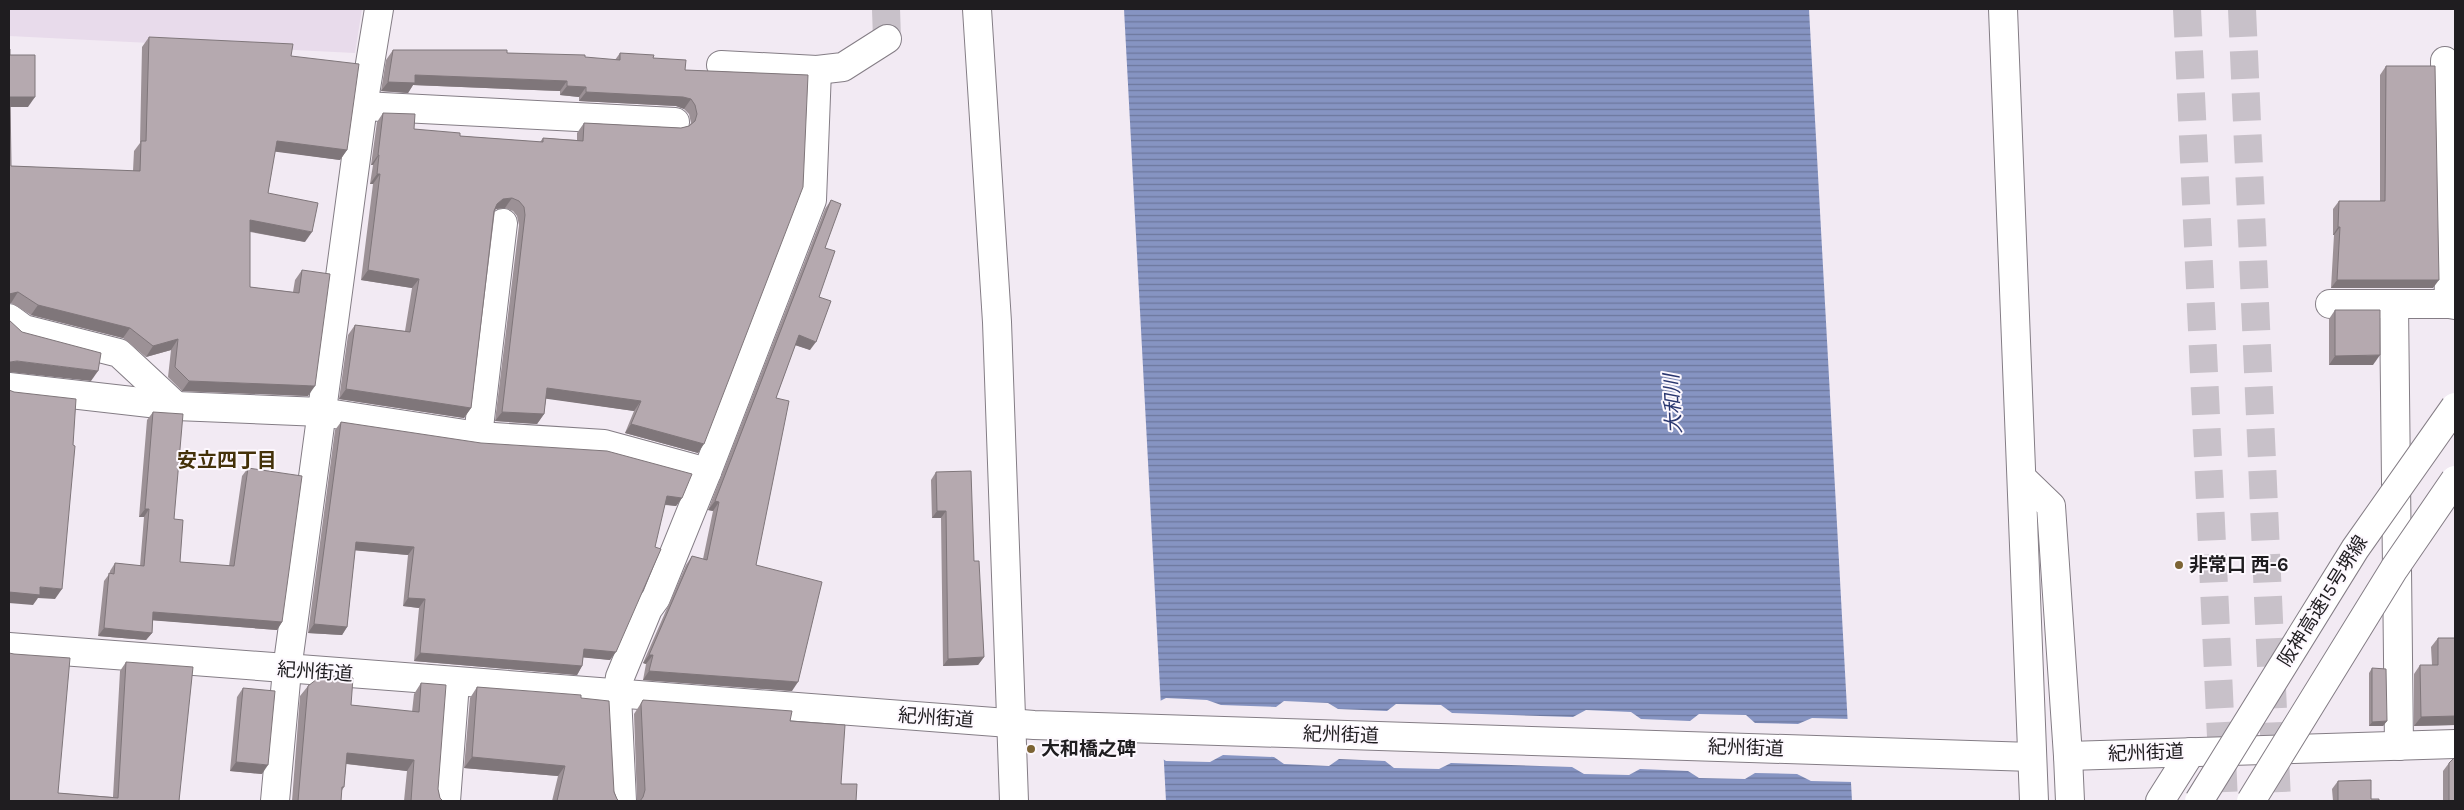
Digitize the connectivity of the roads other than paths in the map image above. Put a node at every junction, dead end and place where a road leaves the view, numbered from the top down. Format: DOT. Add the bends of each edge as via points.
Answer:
graph roads {
  1 [pos="378,9"];
  2 [pos="978,9"];
  3 [pos="2003,9"];
  4 [pos="887,39"];
  5 [pos="2446,60"];
  6 [pos="721,65"];
  7 [pos="817,70"];
  8 [pos="363,106"];
  9 [pos="675,122"];
  10 [pos="503,223"];
  11 [pos="2330,304"];
  12 [pos="2394,304"];
  13 [pos="2452,305"];
  14 [pos="9,318"];
  15 [pos="9,387"];
  16 [pos="176,406"];
  17 [pos="2455,407"];
  18 [pos="321,412"];
  19 [pos="478,436"];
  20 [pos="707,472"];
  21 [pos="2022,478"];
  22 [pos="2455,480"];
  23 [pos="9,647"];
  24 [pos="287,670"];
  25 [pos="455,683"];
  26 [pos="620,695"];
  27 [pos="1023,725"];
  28 [pos="2455,744"];
  29 [pos="2399,746"];
  30 [pos="2291,749"];
  31 [pos="2190,752"];
  32 [pos="2068,756"];
  33 [pos="2019,757"];
  34 [pos="275,801"];
  35 [pos="446,801"];
  36 [pos="622,801"];
  37 [pos="1014,801"];
  38 [pos="2034,801"];
  39 [pos="2070,801"];
  40 [pos="2160,801"];
  41 [pos="2199,801"];
  42 [pos="2251,801"];
  43 [pos="2259,801"];
  1 -- 8 [label="main road"];
  2 -- 27 [label="main road"];
  3 -- 21 [label="main road"];
  4 -- 7 [label="main road" via="843,66"];
  5 -- 13 [label="main road"];
  6 -- 7 [label="main road"];
  7 -- 20 [label="main road" via="812,200"];
  8 -- 9 [label="main road"];
  8 -- 18 [label="main road"];
  10 -- 19 [label="main road"];
  11 -- 12 [label="main road"];
  12 -- 13 [label="main road"];
  12 -- 29 [label="main road"];
  14 -- 16 [label="main road" via="24,329 119,353"];
  15 -- 16 [label="main road"];
  16 -- 18 [label="main road"];
  17 -- 41 [label="main road, 阪神高速15号堺線, bridge" via="2355,549"];
  18 -- 19 [label="main road"];
  18 -- 24 [label="main road"];
  19 -- 20 [label="main road" via="604,444"];
  20 -- 26 [label="main road" via="620,677"];
  21 -- 32 [label="main road" via="2051,506"];
  21 -- 33 [label="main road"];
  22 -- 42 [label="main road, bridge" via="2394,569"];
  23 -- 24 [label="main road, 紀州街道"];
  24 -- 25 [label="main road, 紀州街道"];
  24 -- 34 [label="main road"];
  25 -- 26 [label="main road, 紀州街道"];
  25 -- 35 [label="main road"];
  26 -- 27 [label="main road, 紀州街道"];
  26 -- 36 [label="main road"];
  27 -- 33 [label="main road, 紀州街道"];
  27 -- 37 [label="main road"];
  28 -- 29 [label="main road, 紀州街道"];
  29 -- 30 [label="main road, 紀州街道"];
  30 -- 31 [label="main road, 紀州街道"];
  30 -- 43 [label="main road"];
  31 -- 32 [label="main road, 紀州街道"];
  31 -- 40 [label="main road"];
  32 -- 39 [label="main road"];
  33 -- 38 [label="main road"];
}
